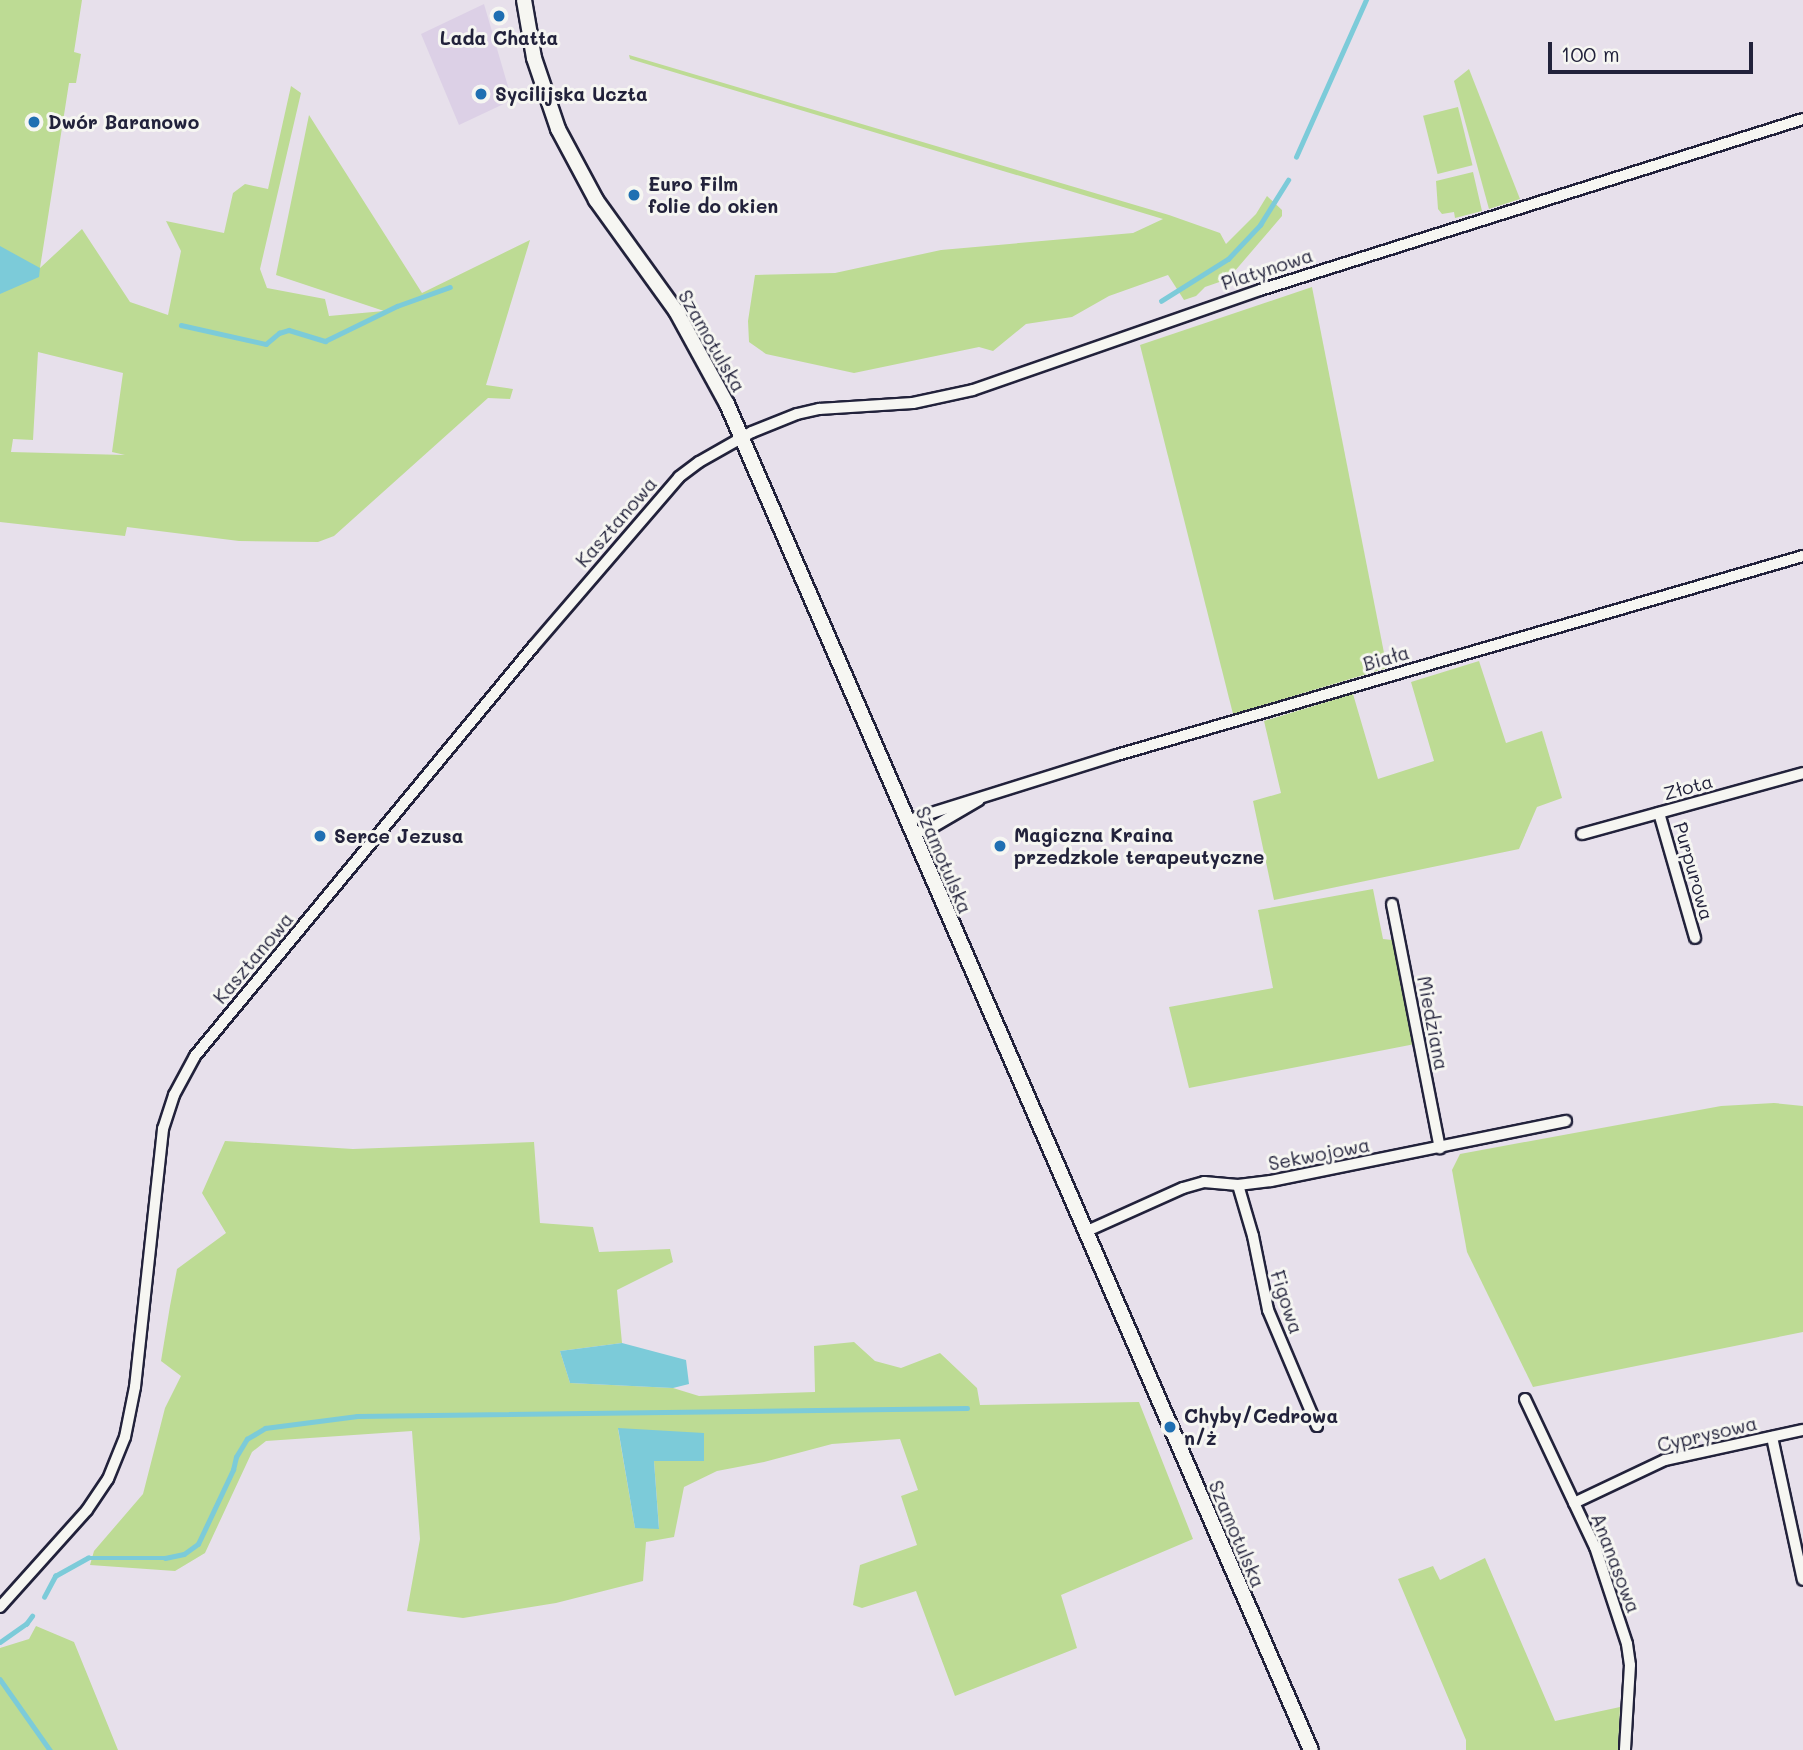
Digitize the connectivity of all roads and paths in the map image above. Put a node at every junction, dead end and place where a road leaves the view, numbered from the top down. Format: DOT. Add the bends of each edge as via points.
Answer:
graph roads {
  1 [pos="524,0"];
  2 [pos="1803,119"];
  3 [pos="742,438"];
  4 [pos="1803,556"];
  5 [pos="1803,773"];
  6 [pos="1659,813"];
  7 [pos="909,828"];
  8 [pos="1582,834"];
  9 [pos="1392,904"];
  10 [pos="1695,938"];
  11 [pos="1566,1121"];
  12 [pos="1440,1148"];
  13 [pos="1238,1185"];
  14 [pos="1085,1232"];
  15 [pos="1525,1399"];
  16 [pos="1317,1426"];
  17 [pos="1803,1430"];
  18 [pos="1772,1437"];
  19 [pos="1574,1503"];
  20 [pos="1803,1580"];
  21 [pos="0,1607"];
  22 [pos="1311,1750"];
  23 [pos="1625,1750"];
  1 -- 3 [label="street, Szamotulska" via="536,66 568,152 596,200 682,321"];
  2 -- 3 [label="street, Platynowa" via="1260,289 973,390 913,403 819,409"];
  3 -- 7 [label="street, Szamotulska"];
  3 -- 21 [label="street, Kasztanowa" via="699,462 664,492 195,1056 174,1095 163,1129 135,1387 125,1437 108,1479 87,1510"];
  4 -- 7 [label="street, Biała" via="957,803"];
  5 -- 6 [label="street, Złota"];
  6 -- 8 [label="street, Złota"];
  6 -- 10 [label="street, Purpurowa"];
  7 -- 14 [label="street, Szamotulska"];
  9 -- 12 [label="street, Miedziana"];
  11 -- 12 [label="street, Sekwojowa"];
  12 -- 13 [label="street, Sekwojowa"];
  13 -- 14 [label="street, Sekwojowa" via="1204,1182 1183,1188"];
  13 -- 16 [label="street, Figowa" via="1268,1310"];
  14 -- 22 [label="street, Szamotulska"];
  15 -- 19 [label="street, Ananasowa"];
  17 -- 18 [label="street, Cyprysowa"];
  18 -- 19 [label="street, Cyprysowa" via="1665,1460"];
  18 -- 20 [label="street, Cyprysowa"];
  19 -- 23 [label="street, Ananasowa" via="1598,1555 1627,1644"];
}
